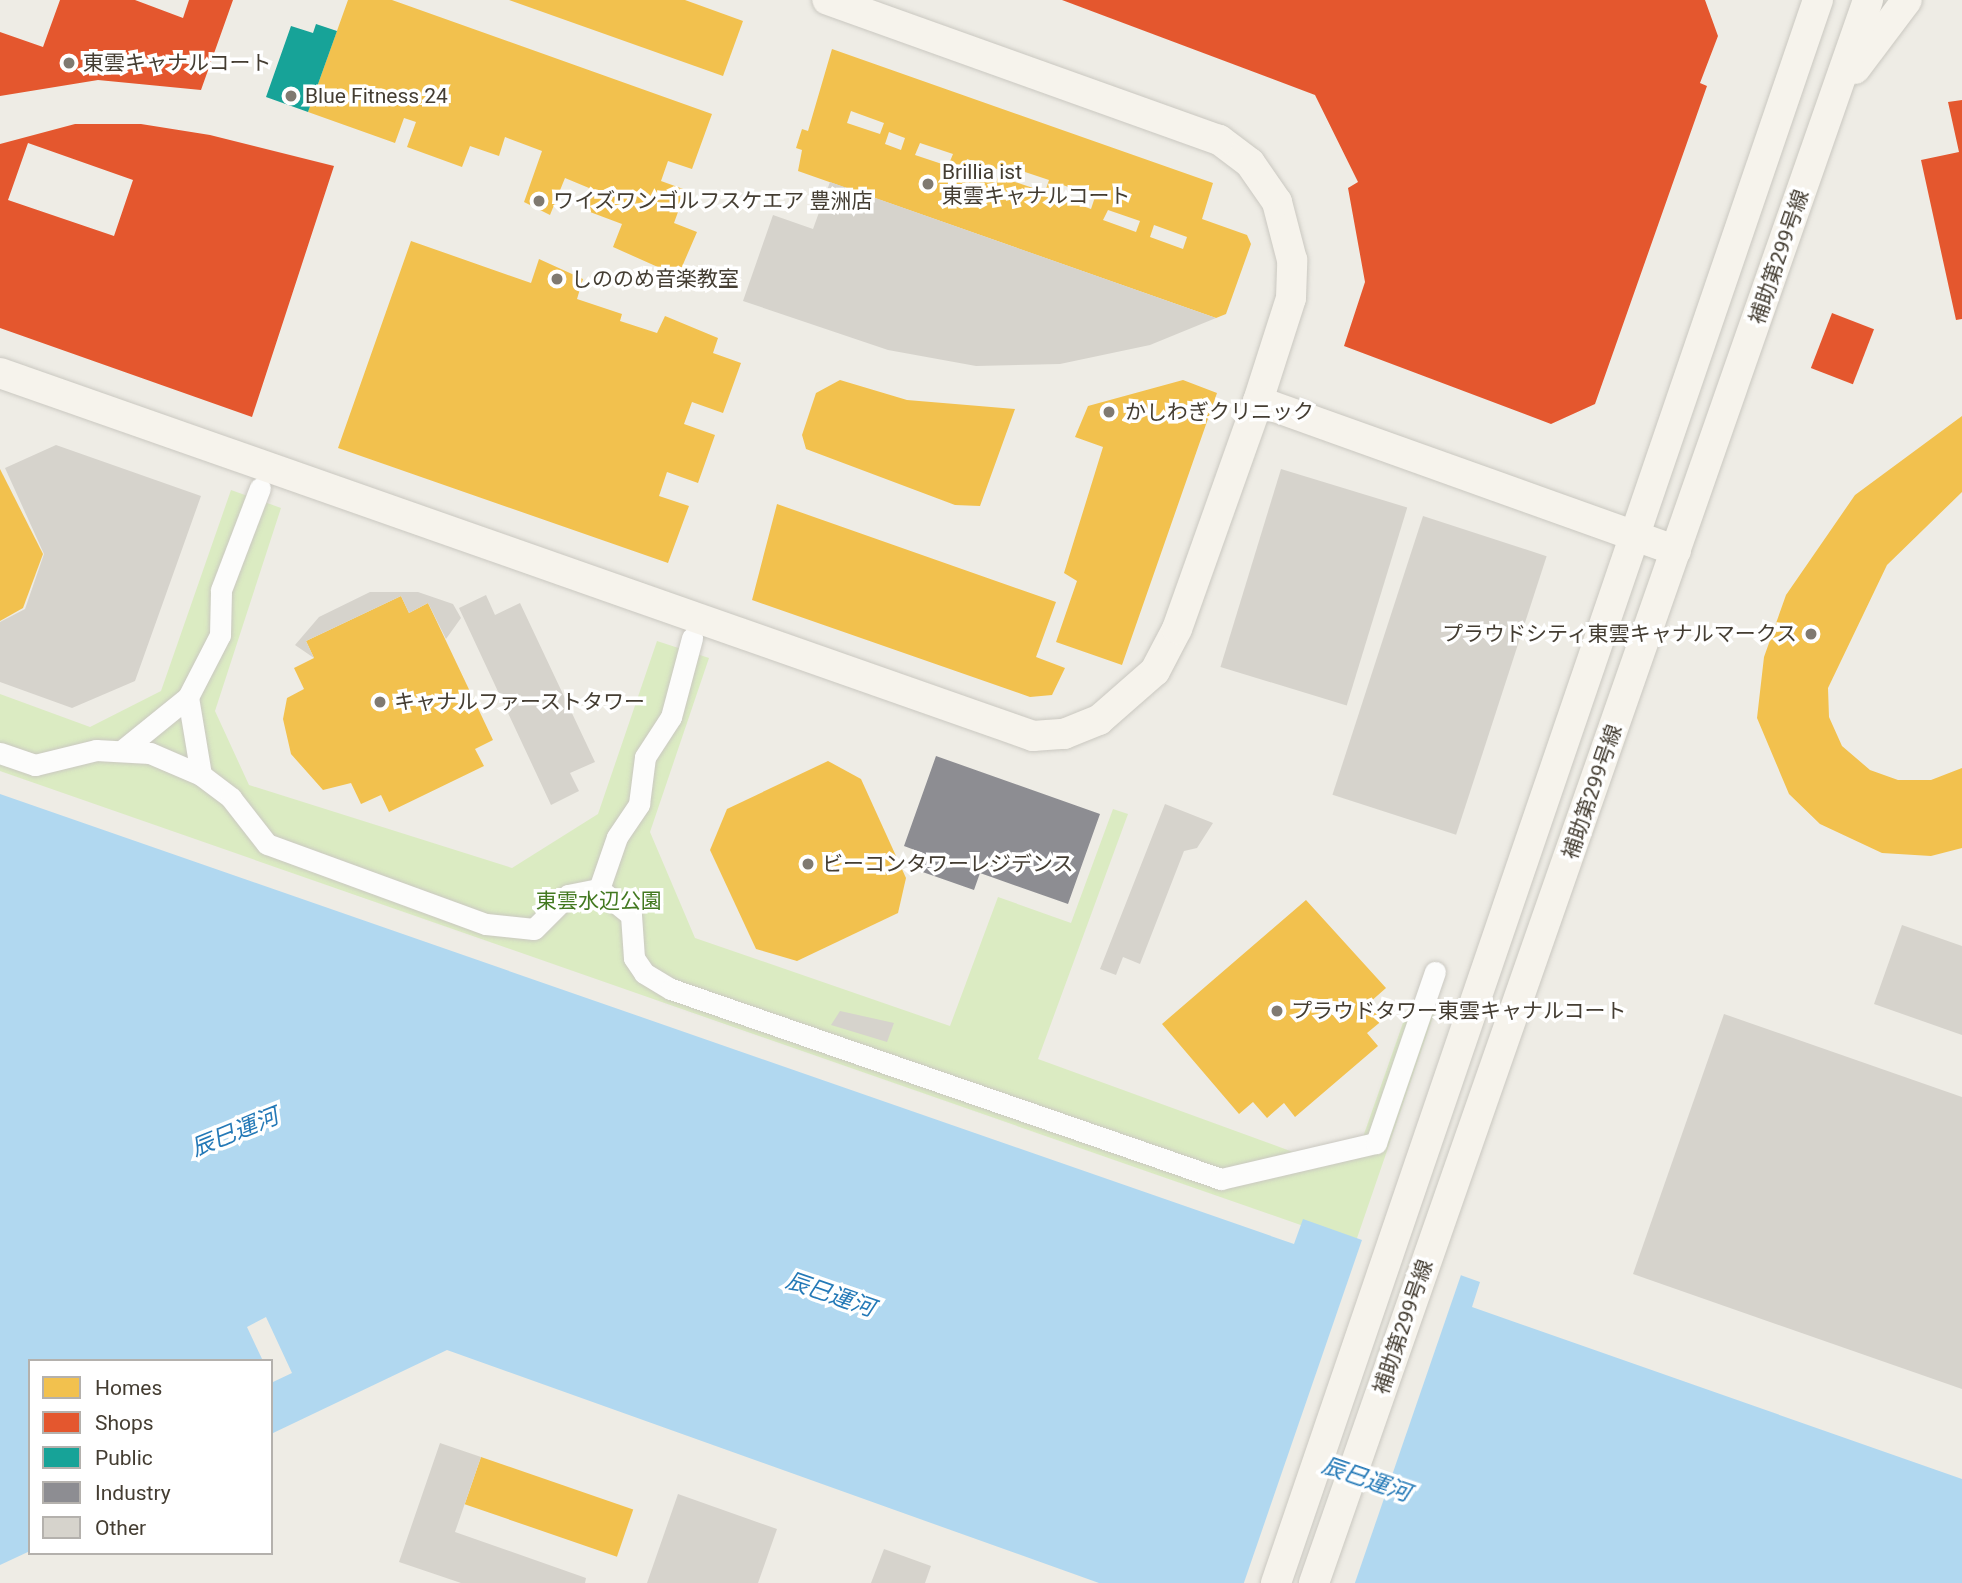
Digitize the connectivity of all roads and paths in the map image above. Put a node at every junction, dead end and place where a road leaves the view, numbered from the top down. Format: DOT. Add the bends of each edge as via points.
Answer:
graph roads {
  1 [pos="827,0"];
  2 [pos="1818,0"];
  3 [pos="1868,0"];
  4 [pos="1907,0"];
  5 [pos="1826,121"];
  6 [pos="0,373"];
  7 [pos="1258,401"];
  8 [pos="260,488"];
  9 [pos="1633,536"];
  10 [pos="1676,551"];
  11 [pos="692,638"];
  12 [pos="188,697"];
  13 [pos="124,748"];
  14 [pos="0,753"];
  15 [pos="201,775"];
  16 [pos="599,889"];
  17 [pos="1435,972"];
  18 [pos="1276,1583"];
  19 [pos="1314,1583"];
  1 -- 7 [label="street" via="1219,140 1251,163 1277,202 1292,260 1291,298"];
  2 -- 9 [label="street, 補助第299号線"];
  3 -- 5 [label="street, 補助第299号線"];
  4 -- 5 [label="street" via="1877,36"];
  5 -- 10 [label="street, 補助第299号線"];
  6 -- 7 [label="street" via="1033,736 1064,734 1100,720 1155,671 1177,629"];
  7 -- 9 [label="street"];
  8 -- 12 [label="street" via="221,590 220,635"];
  9 -- 10 [label="street"];
  9 -- 18 [label="street, 補助第299号線"];
  10 -- 19 [label="street, 補助第299号線"];
  11 -- 16 [label="street" via="671,717 645,757 639,804 617,837"];
  12 -- 13 [label="street"];
  12 -- 15 [label="street"];
  13 -- 14 [label="street" via="35,765"];
  13 -- 15 [label="street"];
  15 -- 16 [label="street" via="231,798 267,844 486,924 534,929 568,895"];
  16 -- 17 [label="street" via="631,915 634,958 644,973 671,989 1221,1179 1376,1143"];
}
